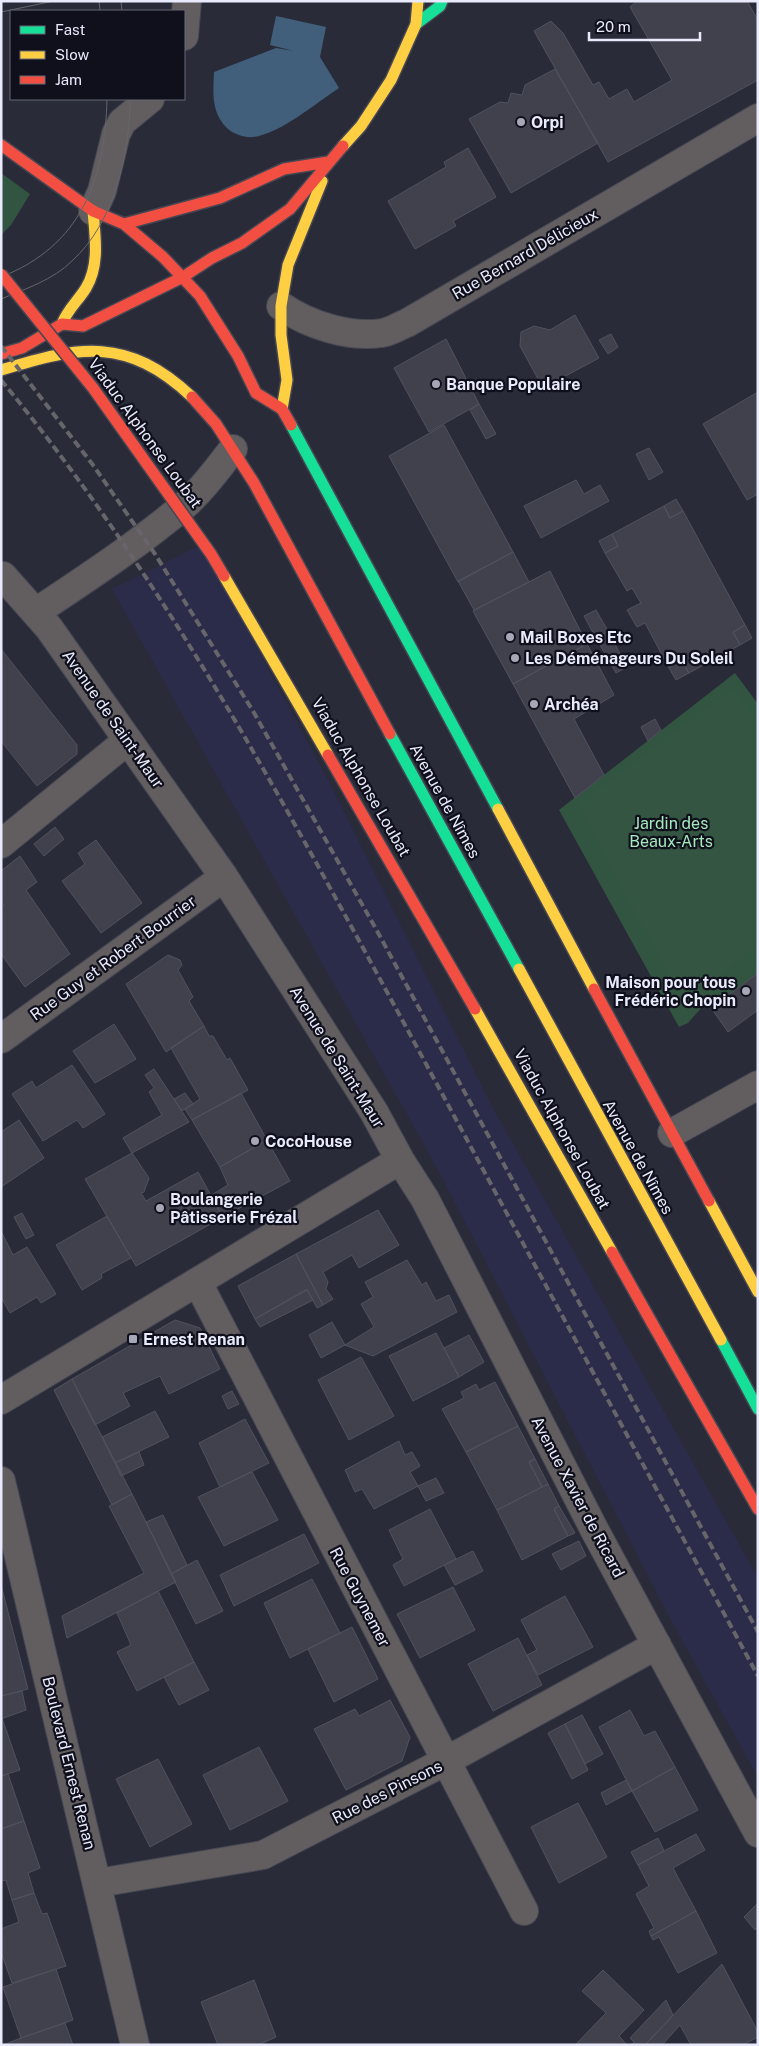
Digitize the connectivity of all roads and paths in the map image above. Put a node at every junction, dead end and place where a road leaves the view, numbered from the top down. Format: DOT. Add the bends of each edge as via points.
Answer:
graph roads {
  1 [pos="187,1"];
  2 [pos="418,1"];
  3 [pos="442,1"];
  4 [pos="185,24"];
  5 [pos="416,24"];
  6 [pos="149,100"];
  7 [pos="758,118"];
  8 [pos="1,145"];
  9 [pos="328,162"];
  10 [pos="93,211"];
  11 [pos="124,224"];
  12 [pos="1,274"];
  13 [pos="183,277"];
  14 [pos="282,306"];
  15 [pos="62,324"];
  16 [pos="1,354"];
  17 [pos="1,370"];
  18 [pos="282,409"];
  19 [pos="233,449"];
  20 [pos="3,576"];
  21 [pos="36,612"];
  22 [pos="128,740"];
  23 [pos="1,844"];
  24 [pos="224,877"];
  25 [pos="1,1039"];
  26 [pos="758,1085"];
  27 [pos="672,1133"];
  28 [pos="400,1160"];
  29 [pos="198,1283"];
  30 [pos="758,1292"];
  31 [pos="1,1400"];
  32 [pos="758,1408"];
  33 [pos="1,1481"];
  34 [pos="758,1509"];
  35 [pos="657,1645"];
  36 [pos="446,1761"];
  37 [pos="758,1833"];
  38 [pos="98,1883"];
  39 [pos="524,1911"];
  40 [pos="135,2045"];
  1 -- 4 [label="street"];
  2 -- 5 [label="main road"];
  3 -- 5 [label="main road"];
  5 -- 9 [label="main road" via="391,80 361,126"];
  6 -- 10 [label="street" via="122,122"];
  7 -- 14 [label="street, Rue Bernard Délicieux" via="407,323 384,333 358,335 294,315"];
  8 -- 10 [label="main road"];
  9 -- 11 [label="main road" via="284,168 220,198"];
  9 -- 13 [label="main road" via="290,209 242,243"];
  9 -- 14 [label="main road" via="288,265"];
  10 -- 11 [label="main road"];
  10 -- 15 [label="main road" via="95,258 91,274 86,287 66,311"];
  11 -- 13 [label="main road"];
  12 -- 34 [label="main road, Viaduc Alphonse Loubat, bridge" via="93,388 210,554 462,985"];
  13 -- 15 [label="main road" via="83,326"];
  13 -- 18 [label="main road" via="200,296 238,356 256,393"];
  14 -- 18 [label="main road" via="281,335 287,380"];
  15 -- 16 [label="main road" via="22,348"];
  17 -- 19 [label="main road, Avenue de Nîmes" via="96,350 134,358 182,389 209,414"];
  18 -- 27 [label="main road"];
  19 -- 21 [label="street" via="186,504 96,572"];
  19 -- 32 [label="main road, Avenue de Nîmes"];
  20 -- 21 [label="street, Avenue de Saint-Maur"];
  21 -- 22 [label="street, Avenue de Saint-Maur"];
  22 -- 23 [label="street"];
  22 -- 24 [label="street, Avenue de Saint-Maur"];
  24 -- 25 [label="street, Rue Guy et Robert Bourrier"];
  24 -- 28 [label="street, Avenue de Saint-Maur" via="374,1112"];
  26 -- 27 [label="street"];
  27 -- 30 [label="main road"];
  28 -- 29 [label="street"];
  28 -- 35 [label="street, Avenue Xavier de Ricard" via="425,1199"];
  29 -- 31 [label="street"];
  29 -- 36 [label="street, Rue Guynemer"];
  33 -- 38 [label="street, Boulevard Ernest Renan"];
  35 -- 36 [label="street, Rue des Pinsons"];
  35 -- 37 [label="street, Avenue Xavier de Ricard"];
  36 -- 38 [label="street, Rue des Pinsons" via="263,1855"];
  36 -- 39 [label="street, Rue Guynemer"];
  38 -- 40 [label="street, Boulevard Ernest Renan"];
}
